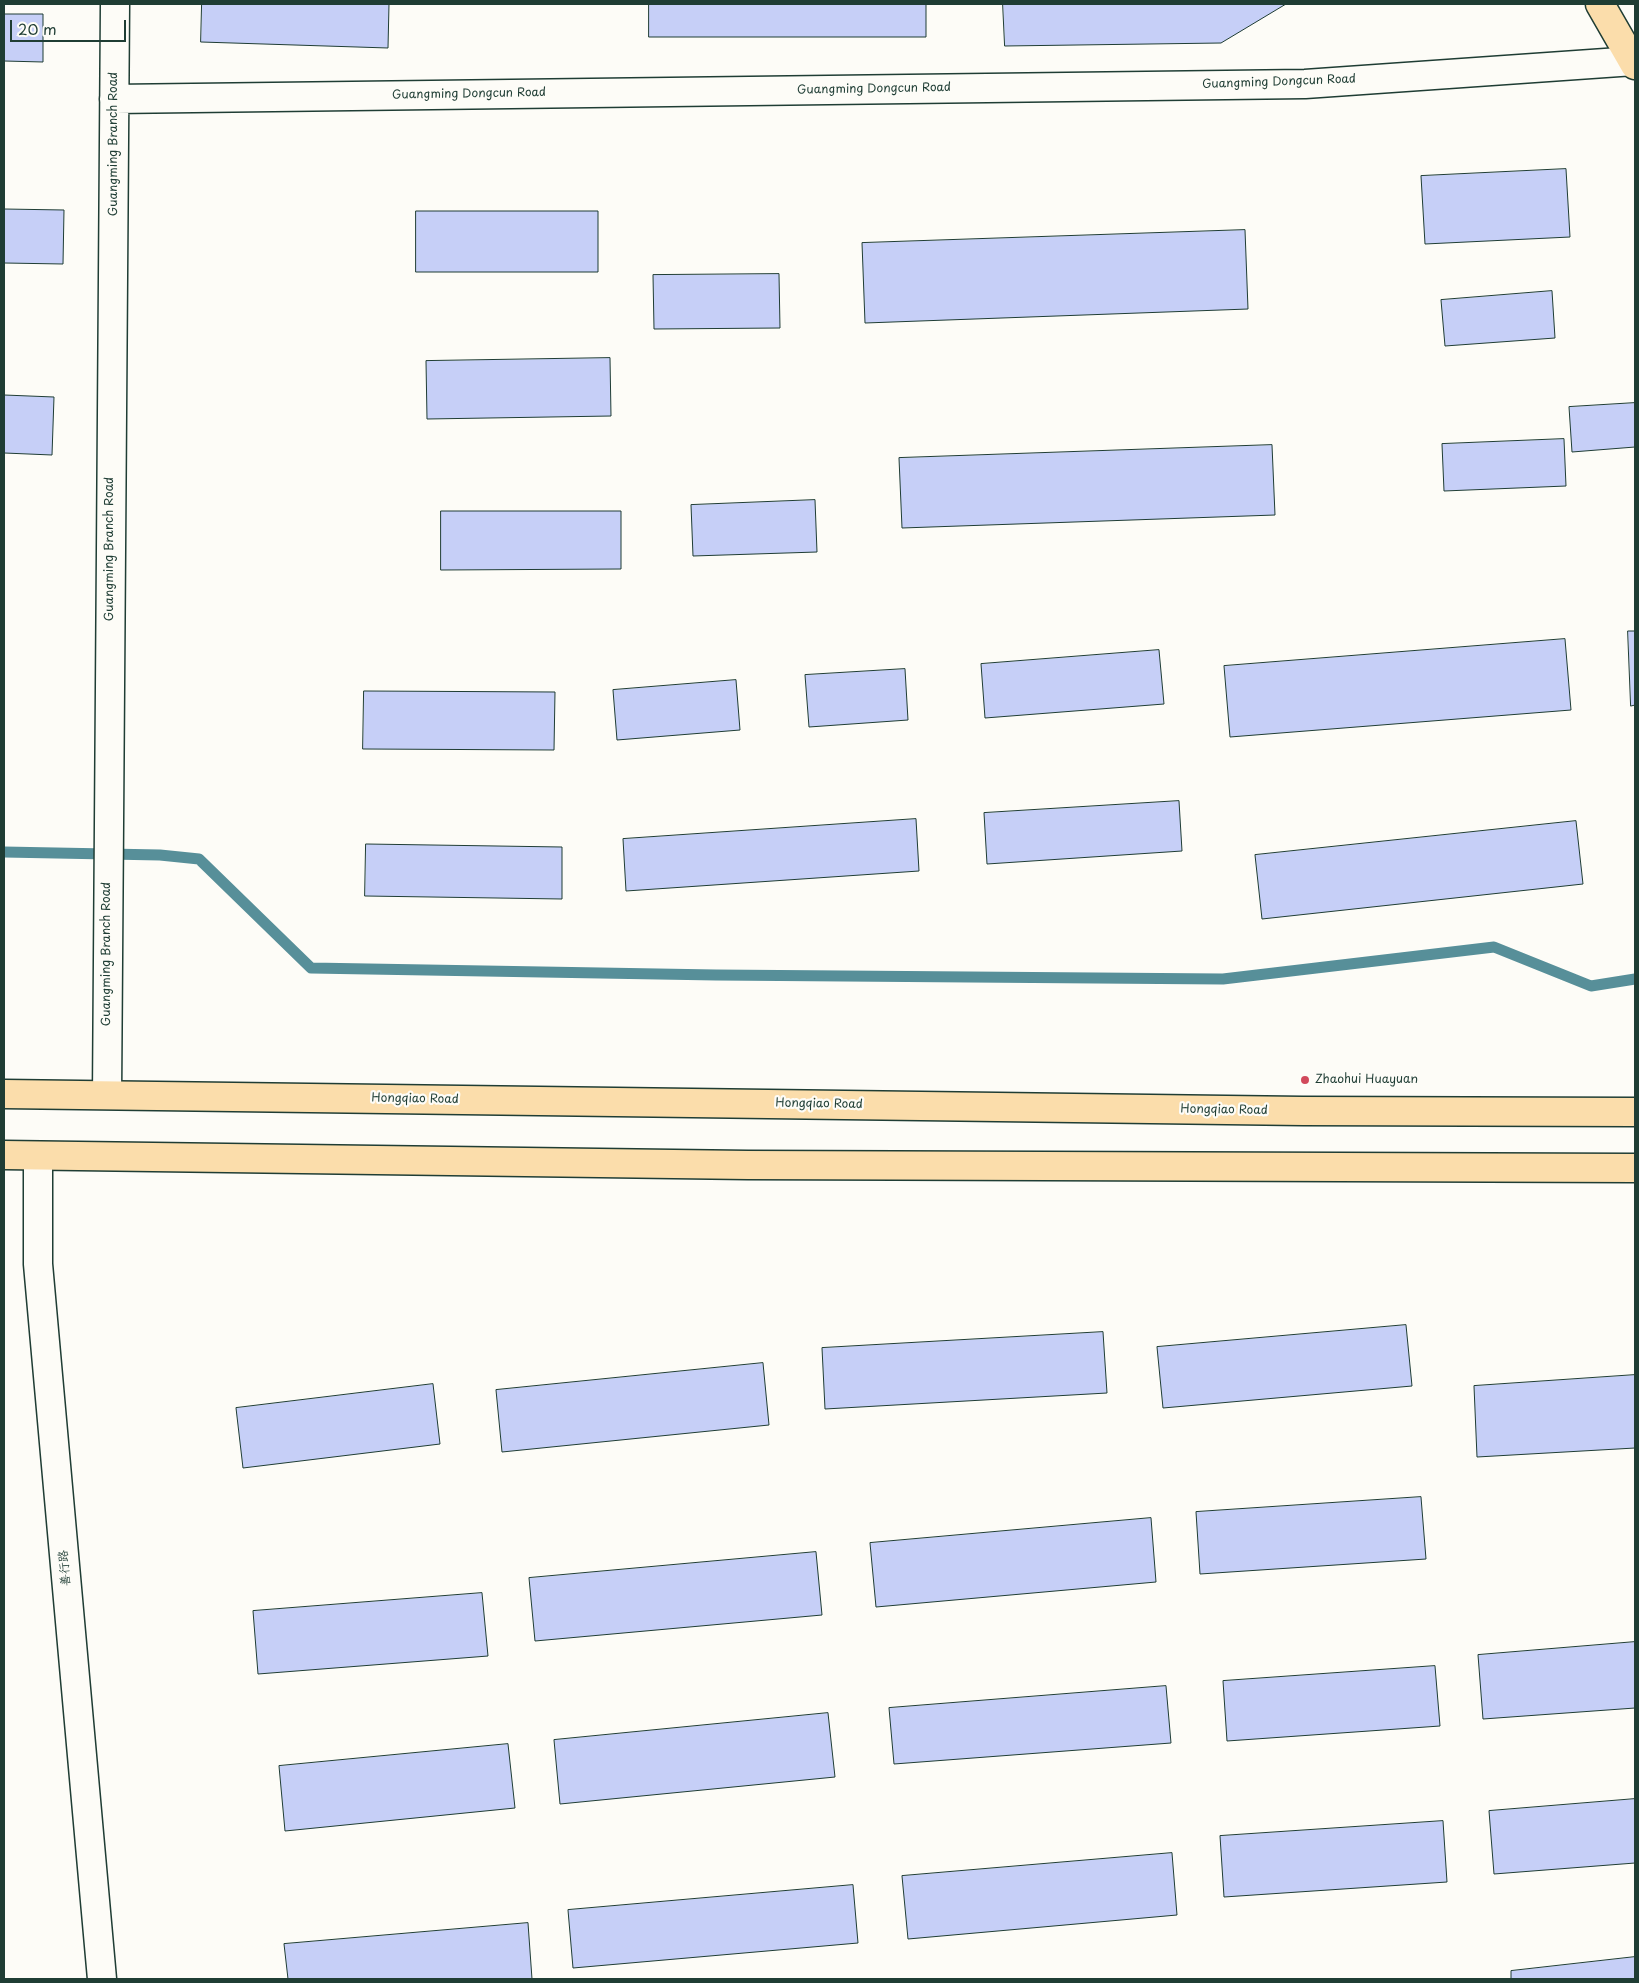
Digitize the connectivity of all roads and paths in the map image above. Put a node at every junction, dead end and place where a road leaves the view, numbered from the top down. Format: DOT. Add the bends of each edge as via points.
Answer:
graph roads {
  1 [pos="115,4"];
  2 [pos="1600,4"];
  3 [pos="1635,63"];
  4 [pos="114,98"];
  5 [pos="4,1094"];
  6 [pos="107,1094"];
  7 [pos="1635,1112"];
  8 [pos="4,1155"];
  9 [pos="38,1156"];
  10 [pos="1635,1168"];
  11 [pos="102,1979"];
  1 -- 4 [label="street, Guangming Branch Road"];
  2 -- 3 [label="main road"];
  3 -- 4 [label="street, Guangming Dongcun Road" via="1305,84"];
  4 -- 6 [label="street, Guangming Branch Road"];
  5 -- 6 [label="main road, Hongqiao Road"];
  6 -- 7 [label="main road, Hongqiao Road" via="1303,1111"];
  8 -- 9 [label="main road"];
  9 -- 10 [label="main road" via="748,1165"];
  9 -- 11 [label="street, 善行路" via="38,1264"];
}
